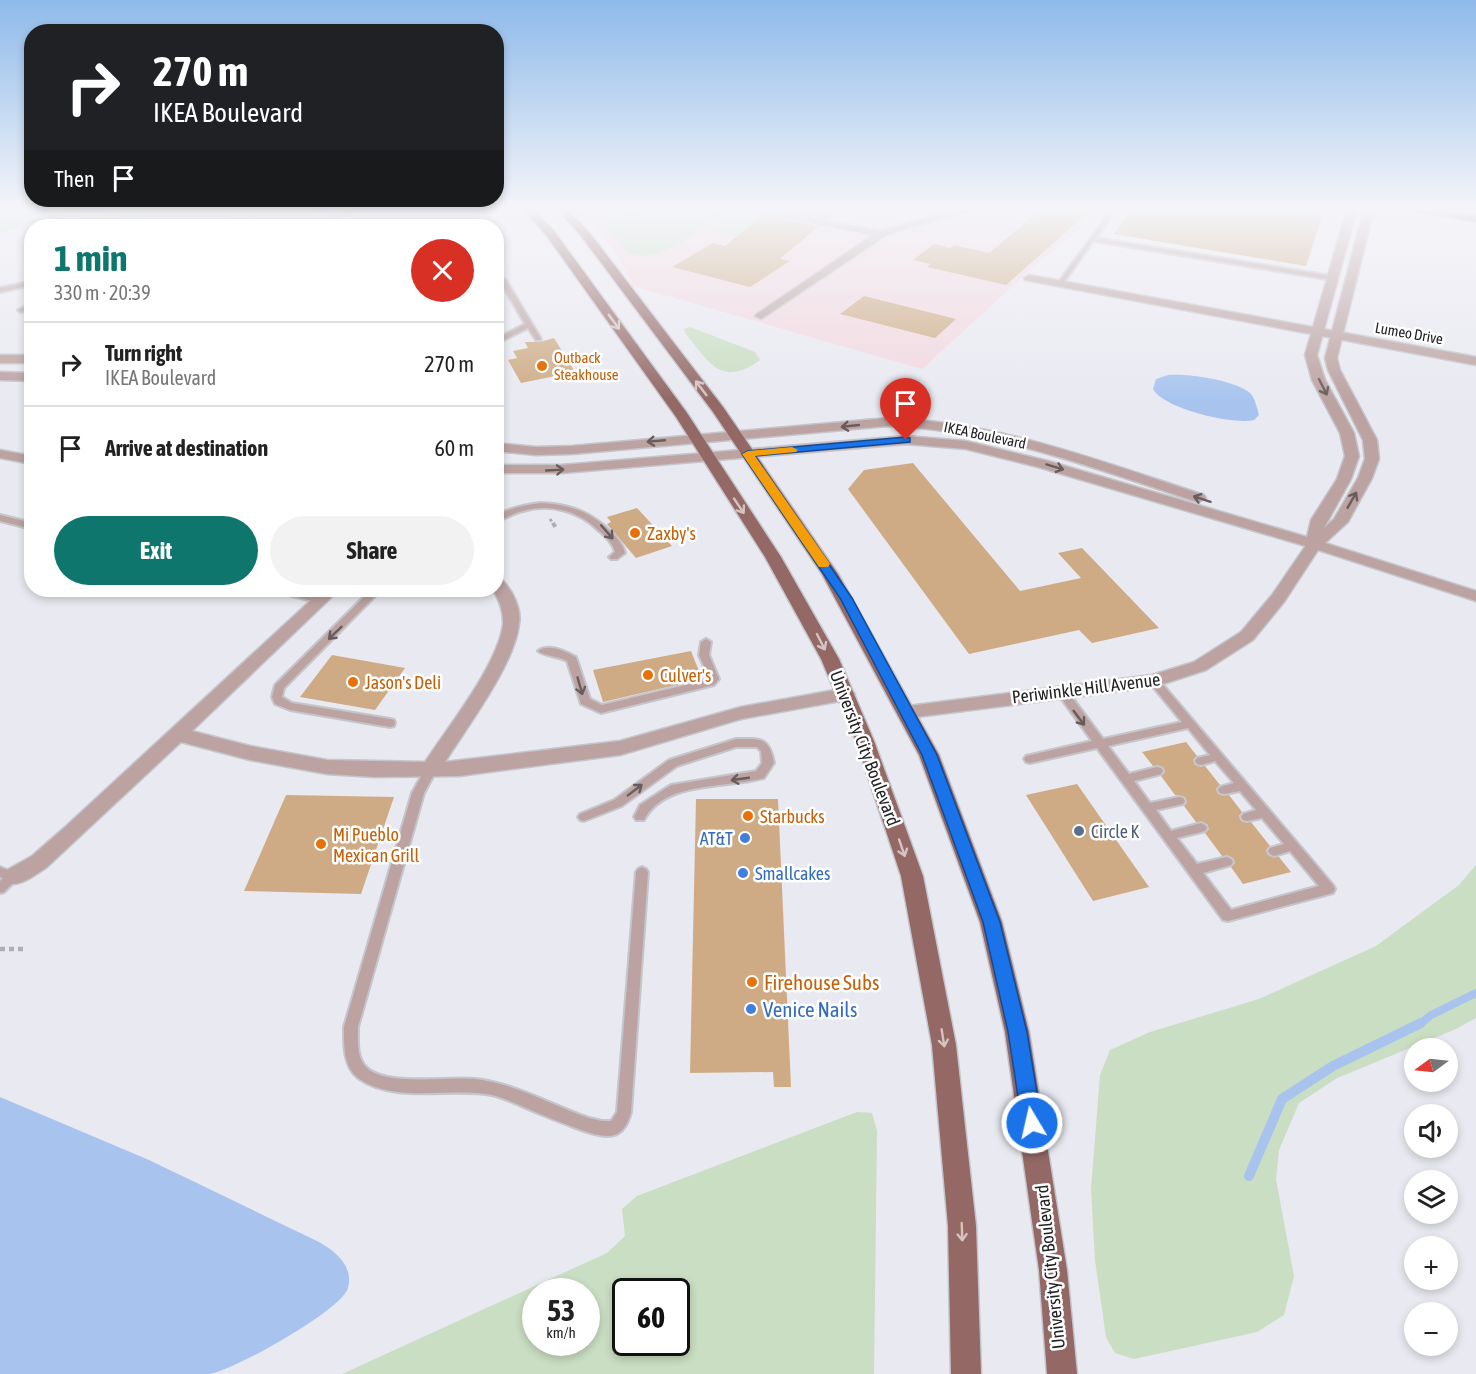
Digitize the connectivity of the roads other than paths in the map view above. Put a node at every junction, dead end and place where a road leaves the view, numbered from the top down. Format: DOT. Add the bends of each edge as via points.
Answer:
graph roads {
  1 [pos="578,273"];
  2 [pos="612,273"];
  3 [pos="824,273"];
  4 [pos="1068,273"];
  5 [pos="1302,273"];
  6 [pos="1333,273"];
  7 [pos="1352,273"];
  8 [pos="1029,278"];
  9 [pos="1332,278"];
  10 [pos="504,282"];
  11 [pos="1060,284"];
  12 [pos="24,285"];
  13 [pos="0,290"];
  14 [pos="24,309"];
  15 [pos="21,310"];
  16 [pos="761,316"];
  17 [pos="529,325"];
  18 [pos="1316,332"];
  19 [pos="1337,335"];
  20 [pos="504,338"];
  21 [pos="538,339"];
  22 [pos="0,359"];
  23 [pos="24,359"];
  24 [pos="1476,361"];
  25 [pos="0,376"];
  26 [pos="24,377"];
  27 [pos="735,435"];
  28 [pos="696,438"];
  29 [pos="504,448"];
  30 [pos="0,454"];
  31 [pos="748,454"];
  32 [pos="708,457"];
  33 [pos="24,458"];
  34 [pos="504,469"];
  35 [pos="504,517"];
  36 [pos="0,518"];
  37 [pos="24,524"];
  38 [pos="1314,543"];
  39 [pos="614,557"];
  40 [pos="504,595"];
  41 [pos="1476,596"];
  42 [pos="323,597"];
  43 [pos="369,597"];
  44 [pos="706,642"];
  45 [pos="543,651"];
  46 [pos="1154,681"];
  47 [pos="1061,691"];
  48 [pos="846,694"];
  49 [pos="908,712"];
  50 [pos="390,723"];
  51 [pos="1189,724"];
  52 [pos="177,734"];
  53 [pos="1099,744"];
  54 [pos="1217,757"];
  55 [pos="1030,759"];
  56 [pos="1201,761"];
  57 [pos="431,769"];
  58 [pos="1157,771"];
  59 [pos="1125,779"];
  60 [pos="1241,786"];
  61 [pos="1224,790"];
  62 [pos="1179,801"];
  63 [pos="1147,808"];
  64 [pos="1264,813"];
  65 [pos="584,817"];
  66 [pos="639,817"];
  67 [pos="1247,817"];
  68 [pos="1201,828"];
  69 [pos="1168,836"];
  70 [pos="1293,846"];
  71 [pos="1274,850"];
  72 [pos="1227,862"];
  73 [pos="1194,870"];
  74 [pos="642,872"];
  75 [pos="4,879"];
  76 [pos="966,1374"];
  77 [pos="1062,1374"];
  1 -- 28 [label="main road, University City Boulevard, one-way"];
  27 -- 2 [label="main road, University City Boulevard, one-way"];
  3 -- 16 [label="street"];
  4 -- 11 [label="lane"];
  5 -- 9 [label="lane"];
  6 -- 9 [label="street, Periwinkle Hill Avenue"];
  7 -- 19 [label="street, Periwinkle Hill Avenue"];
  8 -- 11 [label="street, Lumeo Drive"];
  9 -- 18 [label="street, Periwinkle Hill Avenue"];
  10 -- 17 [label="lane"];
  11 -- 18 [label="street, Lumeo Drive"];
  12 -- 13 [label="lane"];
  14 -- 15 [label="lane"];
  17 -- 20 [label="lane"];
  17 -- 21 [label="lane"];
  18 -- 19 [label="street, Lumeo Drive"];
  18 -- 38 [label="street, Periwinkle Hill Avenue, one-way" via="1312,364 1349,439 1352,454 1346,473 1316,525"];
  19 -- 24 [label="street, Lumeo Drive"];
  38 -- 19 [label="street, Periwinkle Hill Avenue, one-way" via="1340,522 1372,459 1370,440 1332,363"];
  22 -- 23 [label="street"];
  25 -- 26 [label="street"];
  27 -- 28 [label="street, IKEA Boulevard"];
  27 -- 31 [label="main road, University City Boulevard"];
  38 -- 27 [label="street, IKEA Boulevard, one-way" via="1248,514 1021,441 974,430 901,422"];
  28 -- 29 [label="street, IKEA Boulevard, one-way" via="552,451"];
  28 -- 32 [label="main road, University City Boulevard"];
  30 -- 33 [label="street"];
  31 -- 32 [label="street, IKEA Boulevard"];
  31 -- 38 [label="street, IKEA Boulevard, one-way" via="890,441 966,445 1032,460"];
  31 -- 49 [label="main road, University City Boulevard" via="846,598"];
  34 -- 32 [label="street, IKEA Boulevard, one-way" via="562,470"];
  32 -- 48 [label="main road, University City Boulevard, one-way" via="813,625"];
  35 -- 39 [label="lane, one-way" via="538,506 570,508 598,521 619,547 620,553"];
  36 -- 37 [label="lane"];
  38 -- 41 [label="street, IKEA Boulevard"];
  38 -- 46 [label="street, Periwinkle Hill Avenue" via="1247,636 1200,666"];
  40 -- 57 [label="street" via="510,612 508,636"];
  42 -- 52 [label="street"];
  43 -- 50 [label="lane, one-way" via="279,687 277,697 290,706"];
  45 -- 44 [label="lane, one-way" via="572,659 585,701 601,709 710,683 714,680 704,655"];
  46 -- 47 [label="street, Periwinkle Hill Avenue"];
  46 -- 51 [label="lane"];
  47 -- 49 [label="street, Periwinkle Hill Avenue"];
  47 -- 53 [label="lane, one-way"];
  48 -- 57 [label="street" via="741,713 620,748 495,765"];
  48 -- 76 [label="main road, University City Boulevard, one-way" via="912,876 927,946 944,1045 962,1226"];
  49 -- 77 [label="main road, University City Boulevard" via="951,808 992,922 1017,1032 1047,1225"];
  51 -- 53 [label="lane"];
  51 -- 54 [label="lane"];
  52 -- 57 [label="street" via="318,765"];
  52 -- 75 [label="street" via="53,850"];
  53 -- 55 [label="lane"];
  53 -- 59 [label="lane"];
  54 -- 56 [label="lane"];
  54 -- 60 [label="lane"];
  57 -- 74 [label="lane" via="418,793 351,1027 350,1053 367,1077 389,1086 484,1086 596,1129 617,1126 624,1112"];
  58 -- 59 [label="lane"];
  59 -- 63 [label="lane"];
  60 -- 61 [label="lane"];
  60 -- 64 [label="lane"];
  62 -- 63 [label="lane"];
  63 -- 69 [label="lane"];
  64 -- 67 [label="lane"];
  64 -- 70 [label="lane"];
  65 -- 66 [label="lane, one-way" via="608,809 683,759 743,741 760,743 766,750 768,763 760,775 675,788 645,808"];
  68 -- 69 [label="lane"];
  69 -- 73 [label="lane"];
  70 -- 71 [label="lane"];
  70 -- 73 [label="lane" via="1329,889 1228,916"];
  72 -- 73 [label="lane"];
}
